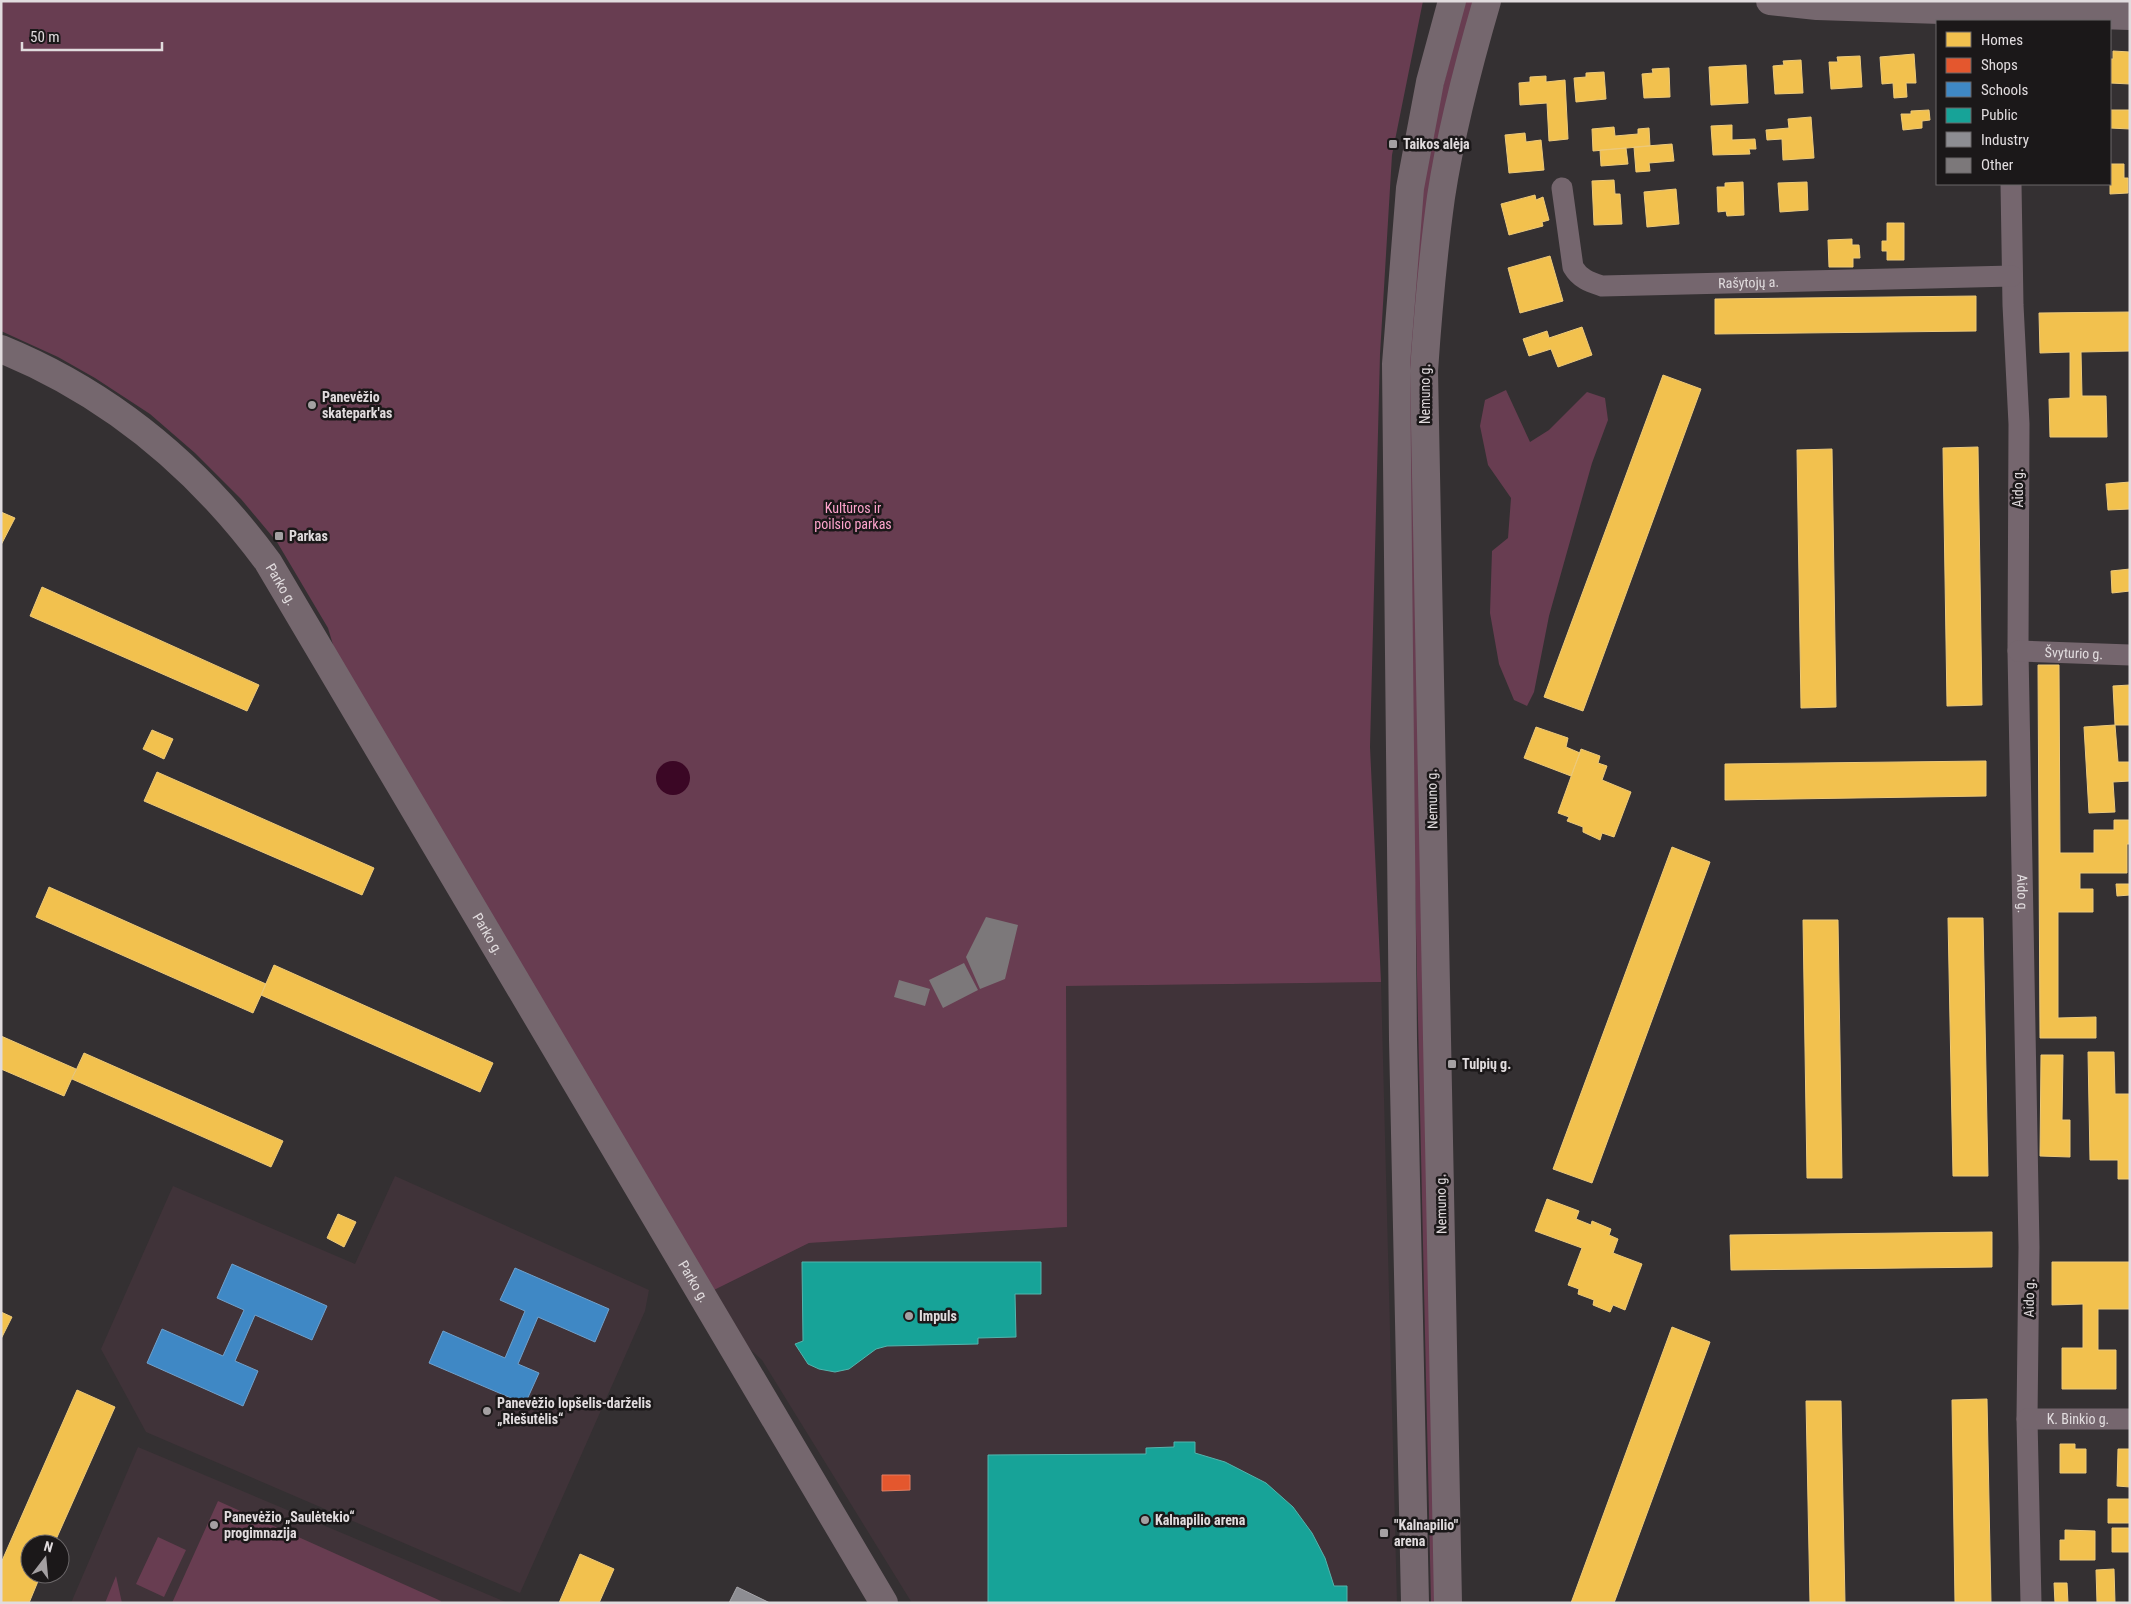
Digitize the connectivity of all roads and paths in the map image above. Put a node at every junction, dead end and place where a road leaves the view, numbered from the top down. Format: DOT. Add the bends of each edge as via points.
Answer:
graph roads {
  1 [pos="1452,1"];
  2 [pos="1487,1"];
  3 [pos="1770,1"];
  4 [pos="2130,16"];
  5 [pos="2009,17"];
  6 [pos="2011,185"];
  7 [pos="1562,188"];
  8 [pos="2012,276"];
  9 [pos="1,349"];
  10 [pos="2018,651"];
  11 [pos="2130,655"];
  12 [pos="2027,1419"];
  13 [pos="2130,1419"];
  14 [pos="884,1603"];
  15 [pos="1415,1603"];
  16 [pos="1448,1603"];
  17 [pos="2031,1603"];
  1 -- 15 [label="main road, Nemuno g." via="1430,82 1410,188 1396,364 1403,1039"];
  2 -- 16 [label="main road, Nemuno g." via="1466,77 1442,195 1424,371"];
  3 -- 5 [label="main road"];
  4 -- 5 [label="main road"];
  6 -- 8 [label="street, Aido g."];
  7 -- 8 [label="street, Rašytojų a." via="1573,267 1577,275 1602,286"];
  8 -- 10 [label="street, Aido g." via="2019,424"];
  9 -- 14 [label="main road, Parko g." via="53,373 146,432 196,476 268,562"];
  10 -- 11 [label="street, Švyturio g."];
  10 -- 12 [label="street, Aido g." via="2030,1247"];
  12 -- 13 [label="street, K. Binkio g."];
  12 -- 17 [label="street, Aido g."];
}
